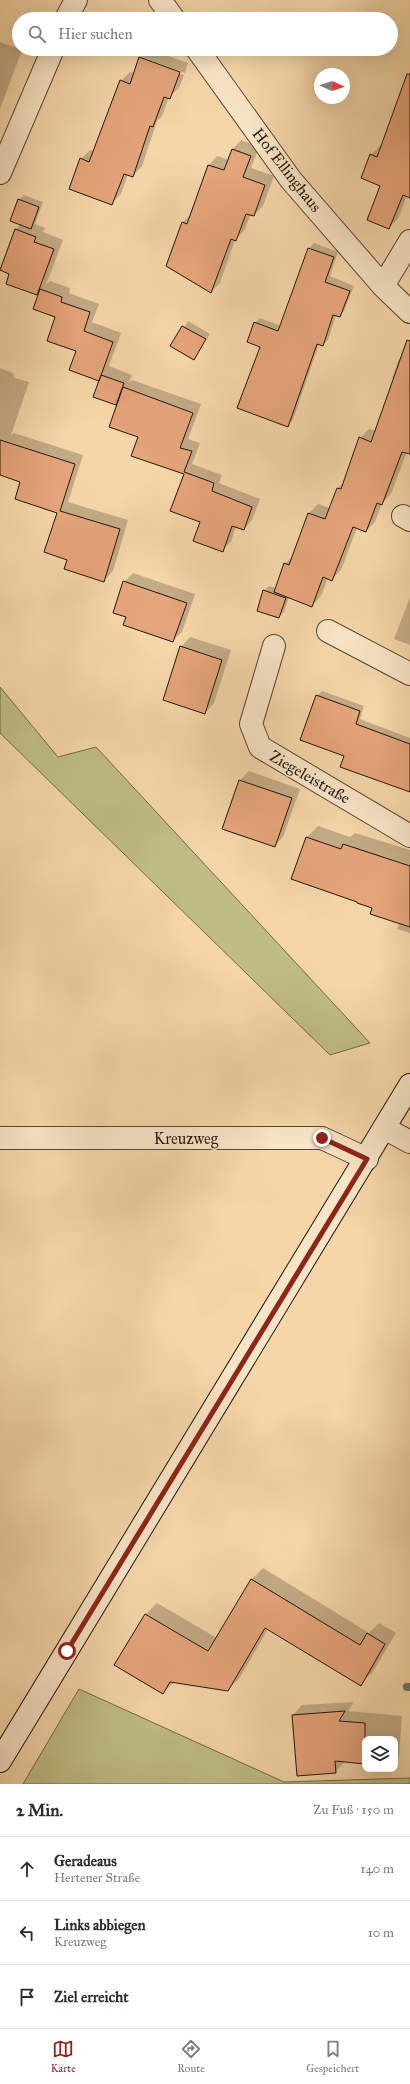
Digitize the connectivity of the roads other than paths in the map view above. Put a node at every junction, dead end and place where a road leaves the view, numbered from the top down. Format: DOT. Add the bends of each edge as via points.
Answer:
graph roads {
  1 [pos="76,0"];
  2 [pos="160,0"];
  3 [pos="70,12"];
  4 [pos="169,12"];
  5 [pos="50,56"];
  6 [pos="202,56"];
  7 [pos="0,173"];
  8 [pos="410,241"];
  9 [pos="383,286"];
  10 [pos="410,312"];
  11 [pos="328,631"];
  12 [pos="274,646"];
  13 [pos="410,674"];
  14 [pos="410,836"];
  15 [pos="410,1085"];
  16 [pos="384,1128"];
  17 [pos="0,1138"];
  18 [pos="410,1142"];
  19 [pos="367,1159"];
  20 [pos="0,1761"];
  1 -- 3 [label="street"];
  2 -- 4 [label="street"];
  5 -- 7 [label="street"];
  6 -- 9 [label="street, Hof Ellinghaus" via="291,180"];
  8 -- 9 [label="street"];
  9 -- 10 [label="street, Hof Ellinghaus"];
  11 -- 13 [label="street"];
  12 -- 14 [label="street, Ziegeleistraße" via="251,724 260,747"];
  15 -- 16 [label="street"];
  16 -- 18 [label="street"];
  16 -- 19 [label="street"];
  17 -- 19 [label="street, Kreuzweg" via="322,1138"];
  19 -- 20 [label="street"];
}
